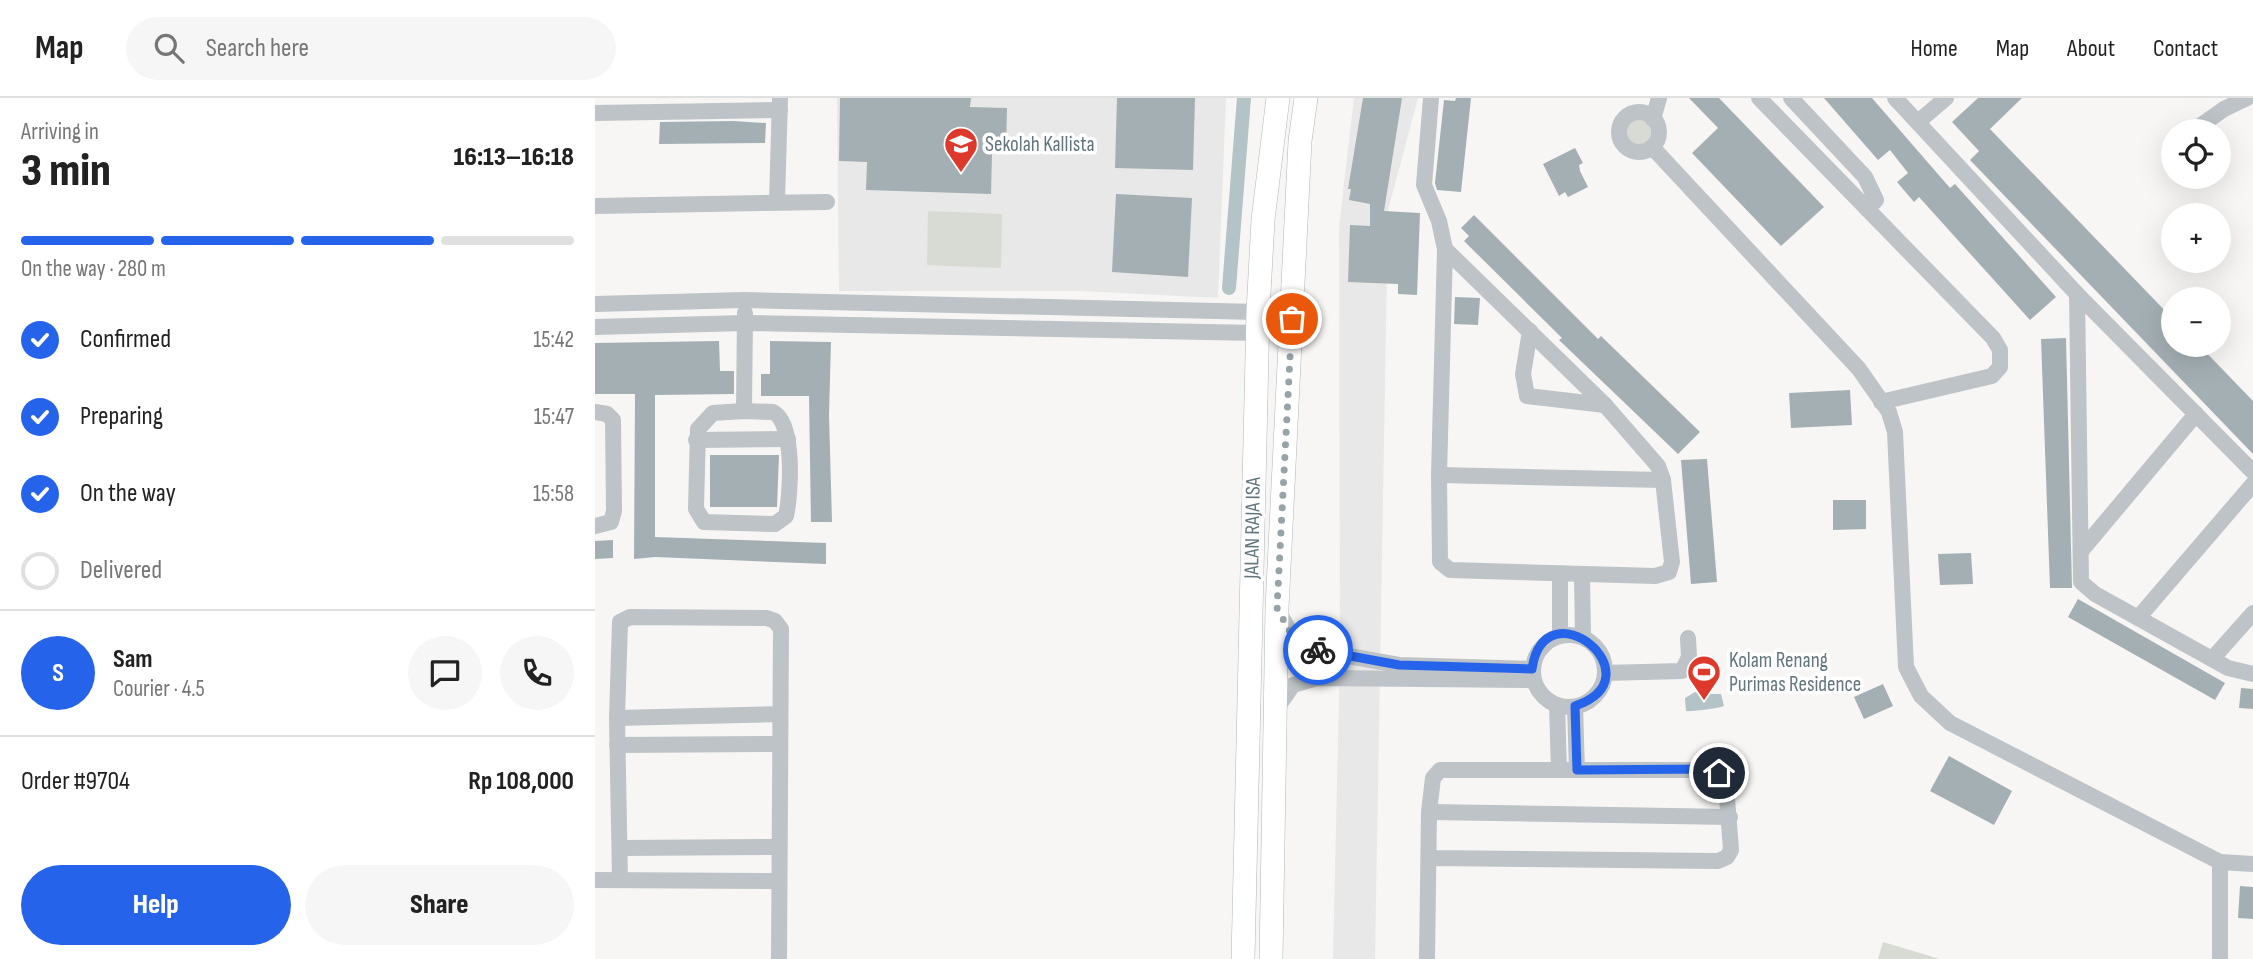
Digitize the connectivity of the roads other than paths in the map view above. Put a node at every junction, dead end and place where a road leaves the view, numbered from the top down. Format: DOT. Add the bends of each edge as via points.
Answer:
graph roads {
  1 [pos="1277,98"];
  2 [pos="1306,98"];
  3 [pos="1431,98"];
  4 [pos="1658,98"];
  5 [pos="1759,98"];
  6 [pos="1791,98"];
  7 [pos="1895,98"];
  8 [pos="1946,98"];
  9 [pos="2247,98"];
  10 [pos="780,104"];
  11 [pos="595,113"];
  12 [pos="1653,119"];
  13 [pos="2210,119"];
  14 [pos="1918,122"];
  15 [pos="1652,147"];
  16 [pos="777,202"];
  17 [pos="827,202"];
  18 [pos="595,206"];
  19 [pos="1867,209"];
  20 [pos="1445,249"];
  21 [pos="2077,294"];
  22 [pos="744,300"];
  23 [pos="595,304"];
  24 [pos="1096,306"];
  25 [pos="1258,322"];
  26 [pos="745,323"];
  27 [pos="595,327"];
  28 [pos="1095,327"];
  29 [pos="1530,331"];
  30 [pos="1881,402"];
  31 [pos="1605,405"];
  32 [pos="744,411"];
  33 [pos="595,412"];
  34 [pos="2196,414"];
  35 [pos="788,439"];
  36 [pos="696,440"];
  37 [pos="2253,472"];
  38 [pos="1439,475"];
  39 [pos="1663,480"];
  40 [pos="2253,484"];
  41 [pos="595,526"];
  42 [pos="2081,551"];
  43 [pos="1582,574"];
  44 [pos="1560,575"];
  45 [pos="1277,608"];
  46 [pos="2253,613"];
  47 [pos="2138,618"];
  48 [pos="1560,635"];
  49 [pos="1583,637"];
  50 [pos="1688,638"];
  51 [pos="2213,658"];
  52 [pos="1605,673"];
  53 [pos="2253,674"];
  54 [pos="1533,675"];
  55 [pos="1557,705"];
  56 [pos="1575,706"];
  57 [pos="1275,712"];
  58 [pos="780,714"];
  59 [pos="617,718"];
  60 [pos="780,744"];
  61 [pos="617,745"];
  62 [pos="1559,770"];
  63 [pos="1577,770"];
  64 [pos="1429,812"];
  65 [pos="1730,817"];
  66 [pos="1245,821"];
  67 [pos="1272,822"];
  68 [pos="779,847"];
  69 [pos="621,848"];
  70 [pos="1430,858"];
  71 [pos="2220,862"];
  72 [pos="2253,864"];
  73 [pos="595,880"];
  74 [pos="620,880"];
  75 [pos="779,881"];
  76 [pos="779,959"];
  77 [pos="1243,959"];
  78 [pos="1271,959"];
  79 [pos="1427,959"];
  80 [pos="2220,959"];
  1 -- 25 [label="main road, JALAN RAJA ISA" via="1262,220"];
  2 -- 45 [label="main road, JALAN RAJA ISA" via="1300,141"];
  3 -- 20 [label="street" via="1424,185"];
  4 -- 12 [label="street"];
  5 -- 19 [label="street"];
  6 -- 19 [label="street" via="1865,177 1876,200"];
  7 -- 14 [label="street"];
  8 -- 14 [label="street"];
  9 -- 13 [label="street"];
  10 -- 11 [label="street"];
  10 -- 16 [label="street"];
  12 -- 15 [label="street" via="1658,136"];
  12 -- 15 [label="street" via="1642,113 1630,114 1619,131 1627,148 1640,152"];
  14 -- 21 [label="street"];
  15 -- 30 [label="street" via="1859,369"];
  16 -- 17 [label="street"];
  16 -- 18 [label="street"];
  19 -- 30 [label="street" via="1993,338 2002,358 1992,376"];
  20 -- 29 [label="street"];
  20 -- 38 [label="street"];
  21 -- 34 [label="street"];
  21 -- 42 [label="street"];
  22 -- 23 [label="street"];
  22 -- 24 [label="street"];
  22 -- 26 [label="street"];
  24 -- 25 [label="street"];
  24 -- 28 [label="street"];
  25 -- 28 [label="street"];
  25 -- 66 [label="main road, JALAN RAJA ISA"];
  26 -- 27 [label="street"];
  26 -- 28 [label="street"];
  26 -- 32 [label="street"];
  29 -- 31 [label="street"];
  29 -- 31 [label="street" via="1523,374 1527,396"];
  30 -- 71 [label="street" via="1895,432 1906,667 1921,695 1950,723"];
  31 -- 39 [label="street" via="1658,466"];
  32 -- 35 [label="street" via="778,414"];
  32 -- 36 [label="street" via="713,413"];
  33 -- 41 [label="street" via="613,420 614,511 611,522"];
  34 -- 37 [label="street"];
  34 -- 42 [label="street"];
  35 -- 36 [label="street"];
  35 -- 36 [label="street" via="788,506 783,520 775,524 700,520"];
  38 -- 39 [label="street"];
  38 -- 44 [label="street" via="1443,566"];
  39 -- 43 [label="street" via="1672,562 1669,572 1655,576"];
  40 -- 47 [label="street"];
  42 -- 47 [label="street" via="2080,577 2086,588"];
  43 -- 44 [label="street"];
  43 -- 49 [label="street"];
  44 -- 48 [label="street"];
  45 -- 54 [label="street" via="1294,639 1315,650 1399,665"];
  45 -- 57 [label="main road, JALAN RAJA ISA"];
  46 -- 51 [label="street"];
  47 -- 51 [label="street"];
  48 -- 49 [label="street"];
  48 -- 54 [label="street" via="1543,644 1533,660"];
  49 -- 52 [label="street" via="1599,652"];
  50 -- 52 [label="street" via="1689,657 1682,671"];
  51 -- 53 [label="street" via="2228,668"];
  52 -- 56 [label="street" via="1596,695"];
  54 -- 55 [label="street" via="1542,696"];
  54 -- 57 [label="street" via="1391,681 1317,678 1293,685"];
  55 -- 56 [label="street"];
  55 -- 62 [label="street"];
  56 -- 63 [label="street"];
  57 -- 67 [label="main road, JALAN RAJA ISA"];
  58 -- 59 [label="street"];
  58 -- 59 [label="street" via="781,629 775,621 630,617 622,619 618,628"];
  58 -- 60 [label="street"];
  59 -- 61 [label="street"];
  60 -- 61 [label="street"];
  60 -- 68 [label="street"];
  61 -- 69 [label="street"];
  62 -- 63 [label="street"];
  62 -- 64 [label="street" via="1440,770 1433,778"];
  63 -- 65 [label="street" via="1704,769 1719,773 1726,785"];
  64 -- 65 [label="street"];
  64 -- 70 [label="street"];
  65 -- 70 [label="street" via="1731,850 1719,861"];
  66 -- 67 [label="main road"];
  66 -- 77 [label="main road, JALAN RAJA ISA"];
  67 -- 78 [label="main road, JALAN RAJA ISA"];
  68 -- 69 [label="street"];
  68 -- 75 [label="street"];
  69 -- 74 [label="street"];
  70 -- 79 [label="street"];
  71 -- 72 [label="street"];
  71 -- 80 [label="street"];
  73 -- 74 [label="street"];
  74 -- 75 [label="street"];
  75 -- 76 [label="street"];
}
